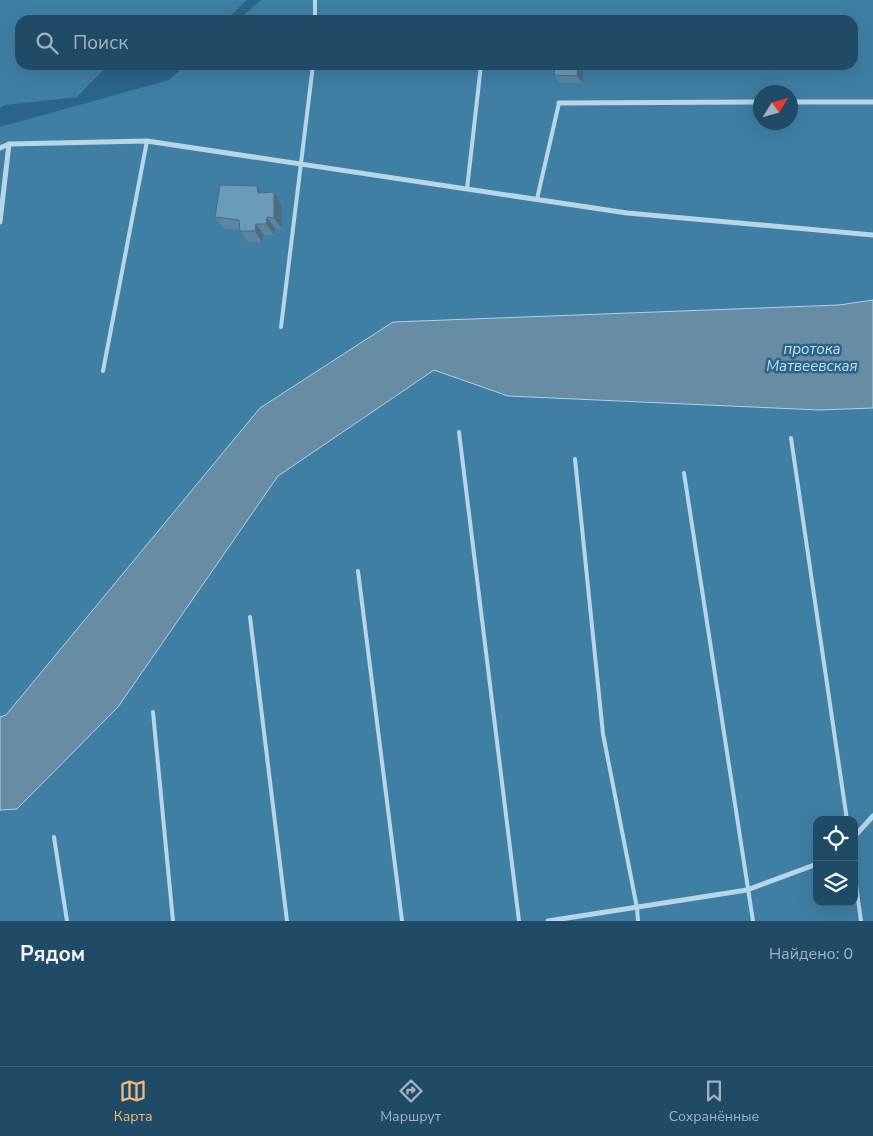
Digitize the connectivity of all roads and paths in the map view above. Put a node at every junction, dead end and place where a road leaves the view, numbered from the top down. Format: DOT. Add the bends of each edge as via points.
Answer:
graph roads {
  1 [pos="315,0"];
  2 [pos="315,15"];
  3 [pos="312,70"];
  4 [pos="481,70"];
  5 [pos="753,102"];
  6 [pos="798,102"];
  7 [pos="873,102"];
  8 [pos="559,103"];
  9 [pos="147,141"];
  10 [pos="9,144"];
  11 [pos="0,148"];
  12 [pos="300,164"];
  13 [pos="467,189"];
  14 [pos="537,199"];
  15 [pos="0,222"];
  16 [pos="873,235"];
  17 [pos="281,327"];
  18 [pos="103,372"];
  19 [pos="459,432"];
  20 [pos="791,438"];
  21 [pos="575,458"];
  22 [pos="684,473"];
  23 [pos="358,571"];
  24 [pos="250,617"];
  25 [pos="154,712"];
  26 [pos="846,816"];
  27 [pos="873,816"];
  28 [pos="858,833"];
  29 [pos="54,837"];
  30 [pos="813,865"];
  31 [pos="747,890"];
  32 [pos="858,899"];
  33 [pos="637,908"];
  34 [pos="67,921"];
  35 [pos="173,921"];
  36 [pos="287,921"];
  37 [pos="402,921"];
  38 [pos="519,921"];
  39 [pos="548,921"];
  40 [pos="638,921"];
  41 [pos="753,921"];
  42 [pos="861,921"];
  1 -- 2 [label="lane"];
  3 -- 12 [label="lane"];
  4 -- 13 [label="lane"];
  5 -- 8 [label="street"];
  6 -- 7 [label="street"];
  8 -- 14 [label="lane"];
  9 -- 10 [label="street"];
  9 -- 12 [label="street"];
  9 -- 18 [label="lane"];
  10 -- 11 [label="street"];
  10 -- 15 [label="street"];
  12 -- 13 [label="street"];
  12 -- 17 [label="lane"];
  13 -- 14 [label="street"];
  14 -- 16 [label="street" via="627,213"];
  19 -- 38 [label="lane"];
  20 -- 26 [label="lane"];
  21 -- 33 [label="lane" via="603,734"];
  22 -- 31 [label="lane"];
  23 -- 37 [label="lane"];
  24 -- 36 [label="lane"];
  25 -- 35 [label="lane"];
  27 -- 28 [label="street"];
  29 -- 34 [label="lane"];
  30 -- 31 [label="street"];
  31 -- 33 [label="street"];
  31 -- 41 [label="lane"];
  32 -- 42 [label="lane"];
  33 -- 39 [label="street"];
  33 -- 40 [label="lane"];
}
